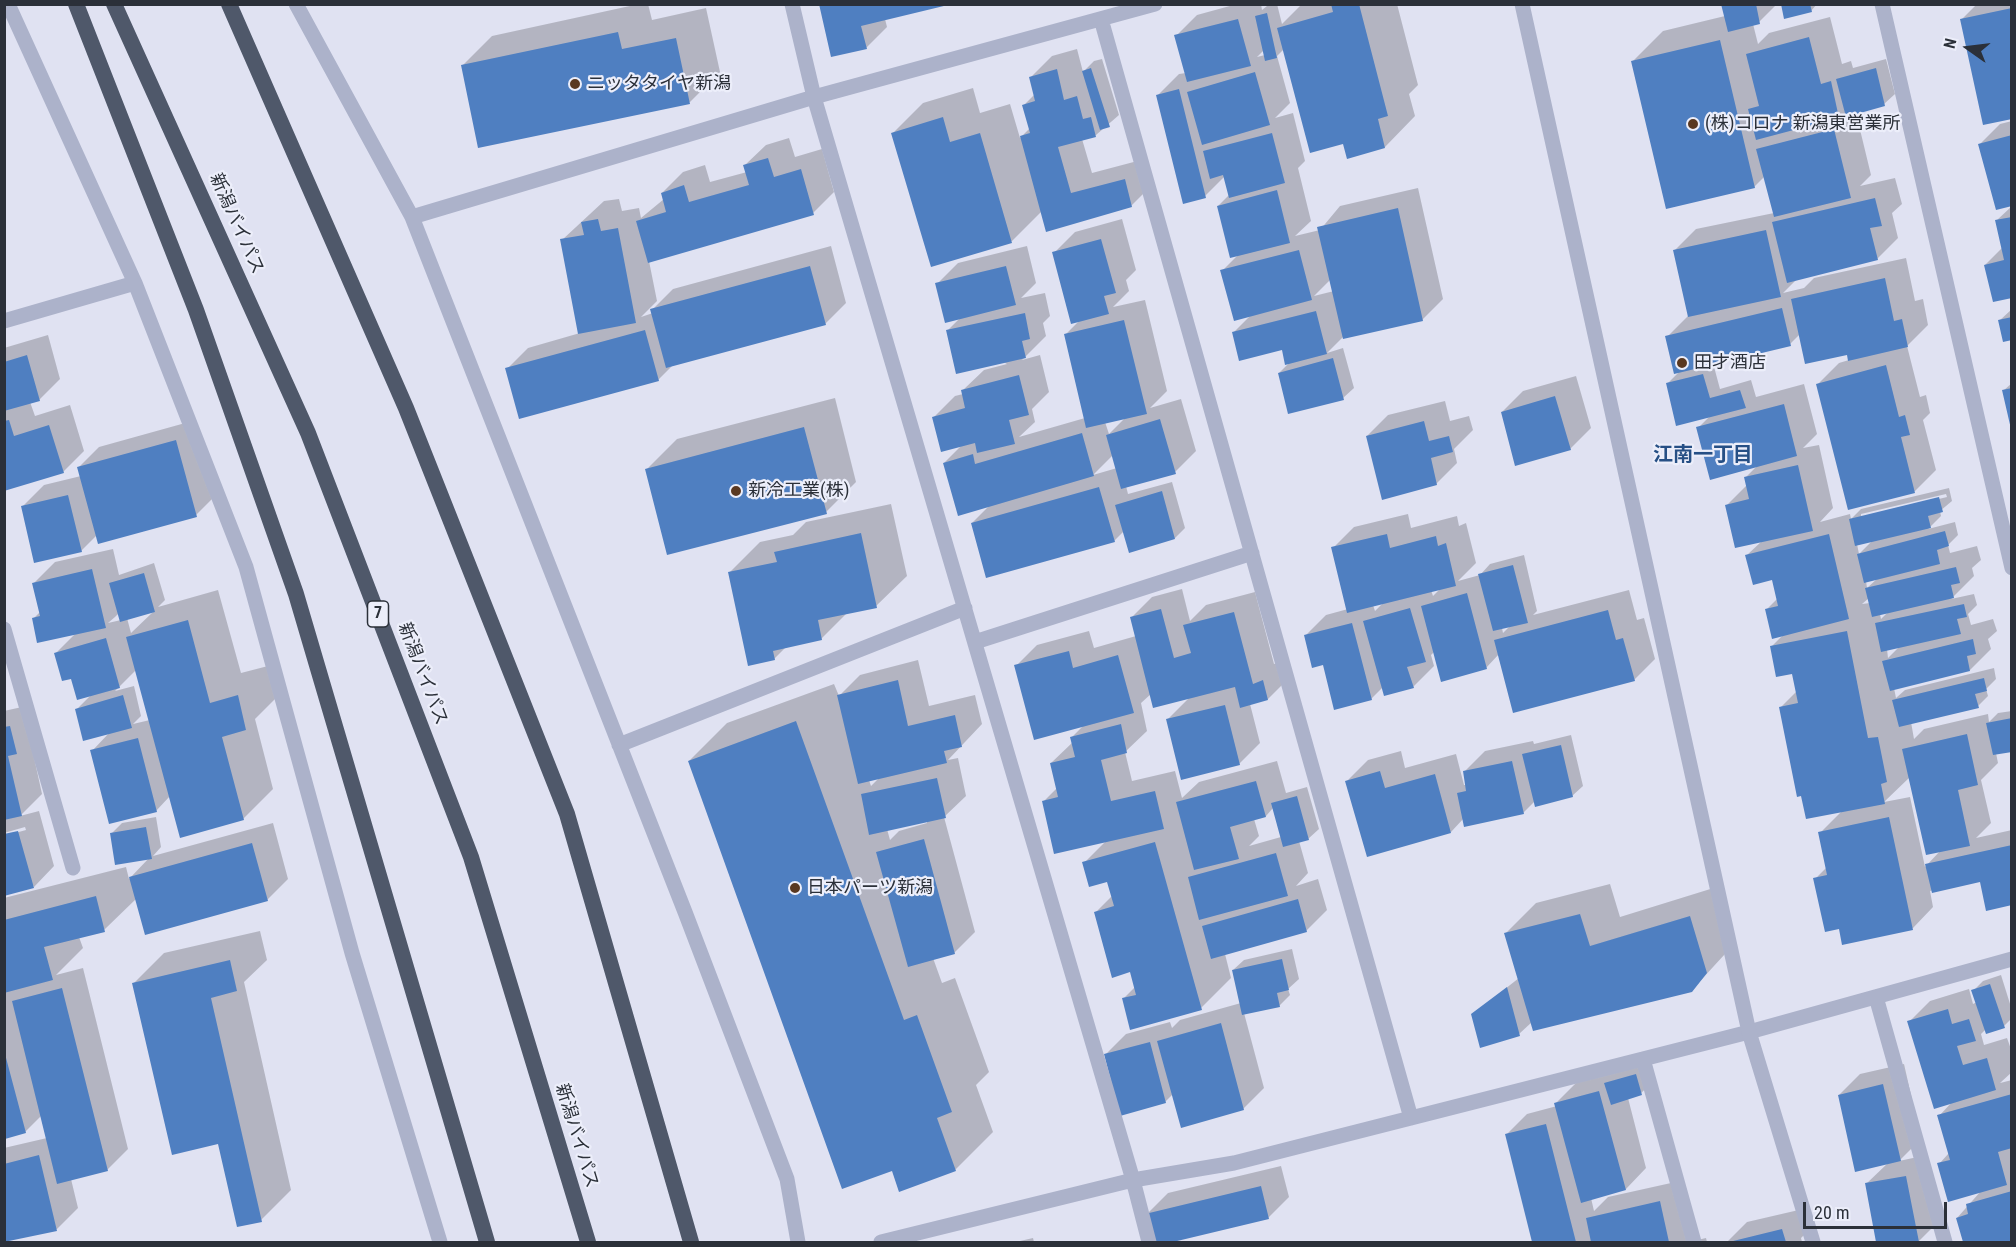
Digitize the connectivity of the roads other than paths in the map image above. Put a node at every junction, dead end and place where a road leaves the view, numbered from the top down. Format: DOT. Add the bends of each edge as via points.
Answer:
graph roads {
  1 [pos="8,4"];
  2 [pos="76,4"];
  3 [pos="114,4"];
  4 [pos="230,4"];
  5 [pos="296,4"];
  6 [pos="792,4"];
  7 [pos="1522,4"];
  8 [pos="1882,4"];
  9 [pos="1151,5"];
  10 [pos="1101,19"];
  11 [pos="814,98"];
  12 [pos="412,217"];
  13 [pos="135,283"];
  14 [pos="4,321"];
  15 [pos="1252,553"];
  16 [pos="2012,568"];
  17 [pos="965,608"];
  18 [pos="4,629"];
  19 [pos="975,642"];
  20 [pos="619,745"];
  21 [pos="73,868"];
  22 [pos="2012,959"];
  23 [pos="1876,997"];
  24 [pos="1749,1032"];
  25 [pos="1643,1059"];
  26 [pos="1411,1119"];
  27 [pos="1133,1180"];
  28 [pos="440,1242"];
  29 [pos="487,1242"];
  30 [pos="588,1242"];
  31 [pos="691,1242"];
  32 [pos="798,1242"];
  33 [pos="882,1242"];
  34 [pos="1149,1242"];
  35 [pos="1694,1242"];
  36 [pos="1813,1242"];
  37 [pos="1945,1242"];
  1 -- 13 [label="street"];
  2 -- 29 [label="highway" via="196,310 296,594"];
  3 -- 30 [label="highway, 新潟バイパス / 7" via="308,433 471,857"];
  4 -- 31 [label="highway" via="406,408 567,814"];
  5 -- 12 [label="street"];
  6 -- 11 [label="street"];
  7 -- 24 [label="street"];
  8 -- 16 [label="street"];
  9 -- 10 [label="street"];
  10 -- 11 [label="street"];
  10 -- 15 [label="street"];
  11 -- 12 [label="street"];
  11 -- 17 [label="street"];
  12 -- 20 [label="street"];
  13 -- 14 [label="street"];
  13 -- 28 [label="street" via="246,567 352,953"];
  15 -- 19 [label="street"];
  15 -- 26 [label="street"];
  17 -- 19 [label="street"];
  17 -- 20 [label="street"];
  18 -- 21 [label="street"];
  19 -- 27 [label="street"];
  20 -- 32 [label="street" via="787,1179"];
  22 -- 23 [label="street"];
  23 -- 24 [label="street"];
  23 -- 37 [label="street"];
  24 -- 25 [label="street"];
  24 -- 36 [label="street"];
  25 -- 26 [label="street"];
  25 -- 35 [label="street"];
  26 -- 27 [label="street" via="1234,1163"];
  27 -- 33 [label="street"];
  27 -- 34 [label="street"];
}
